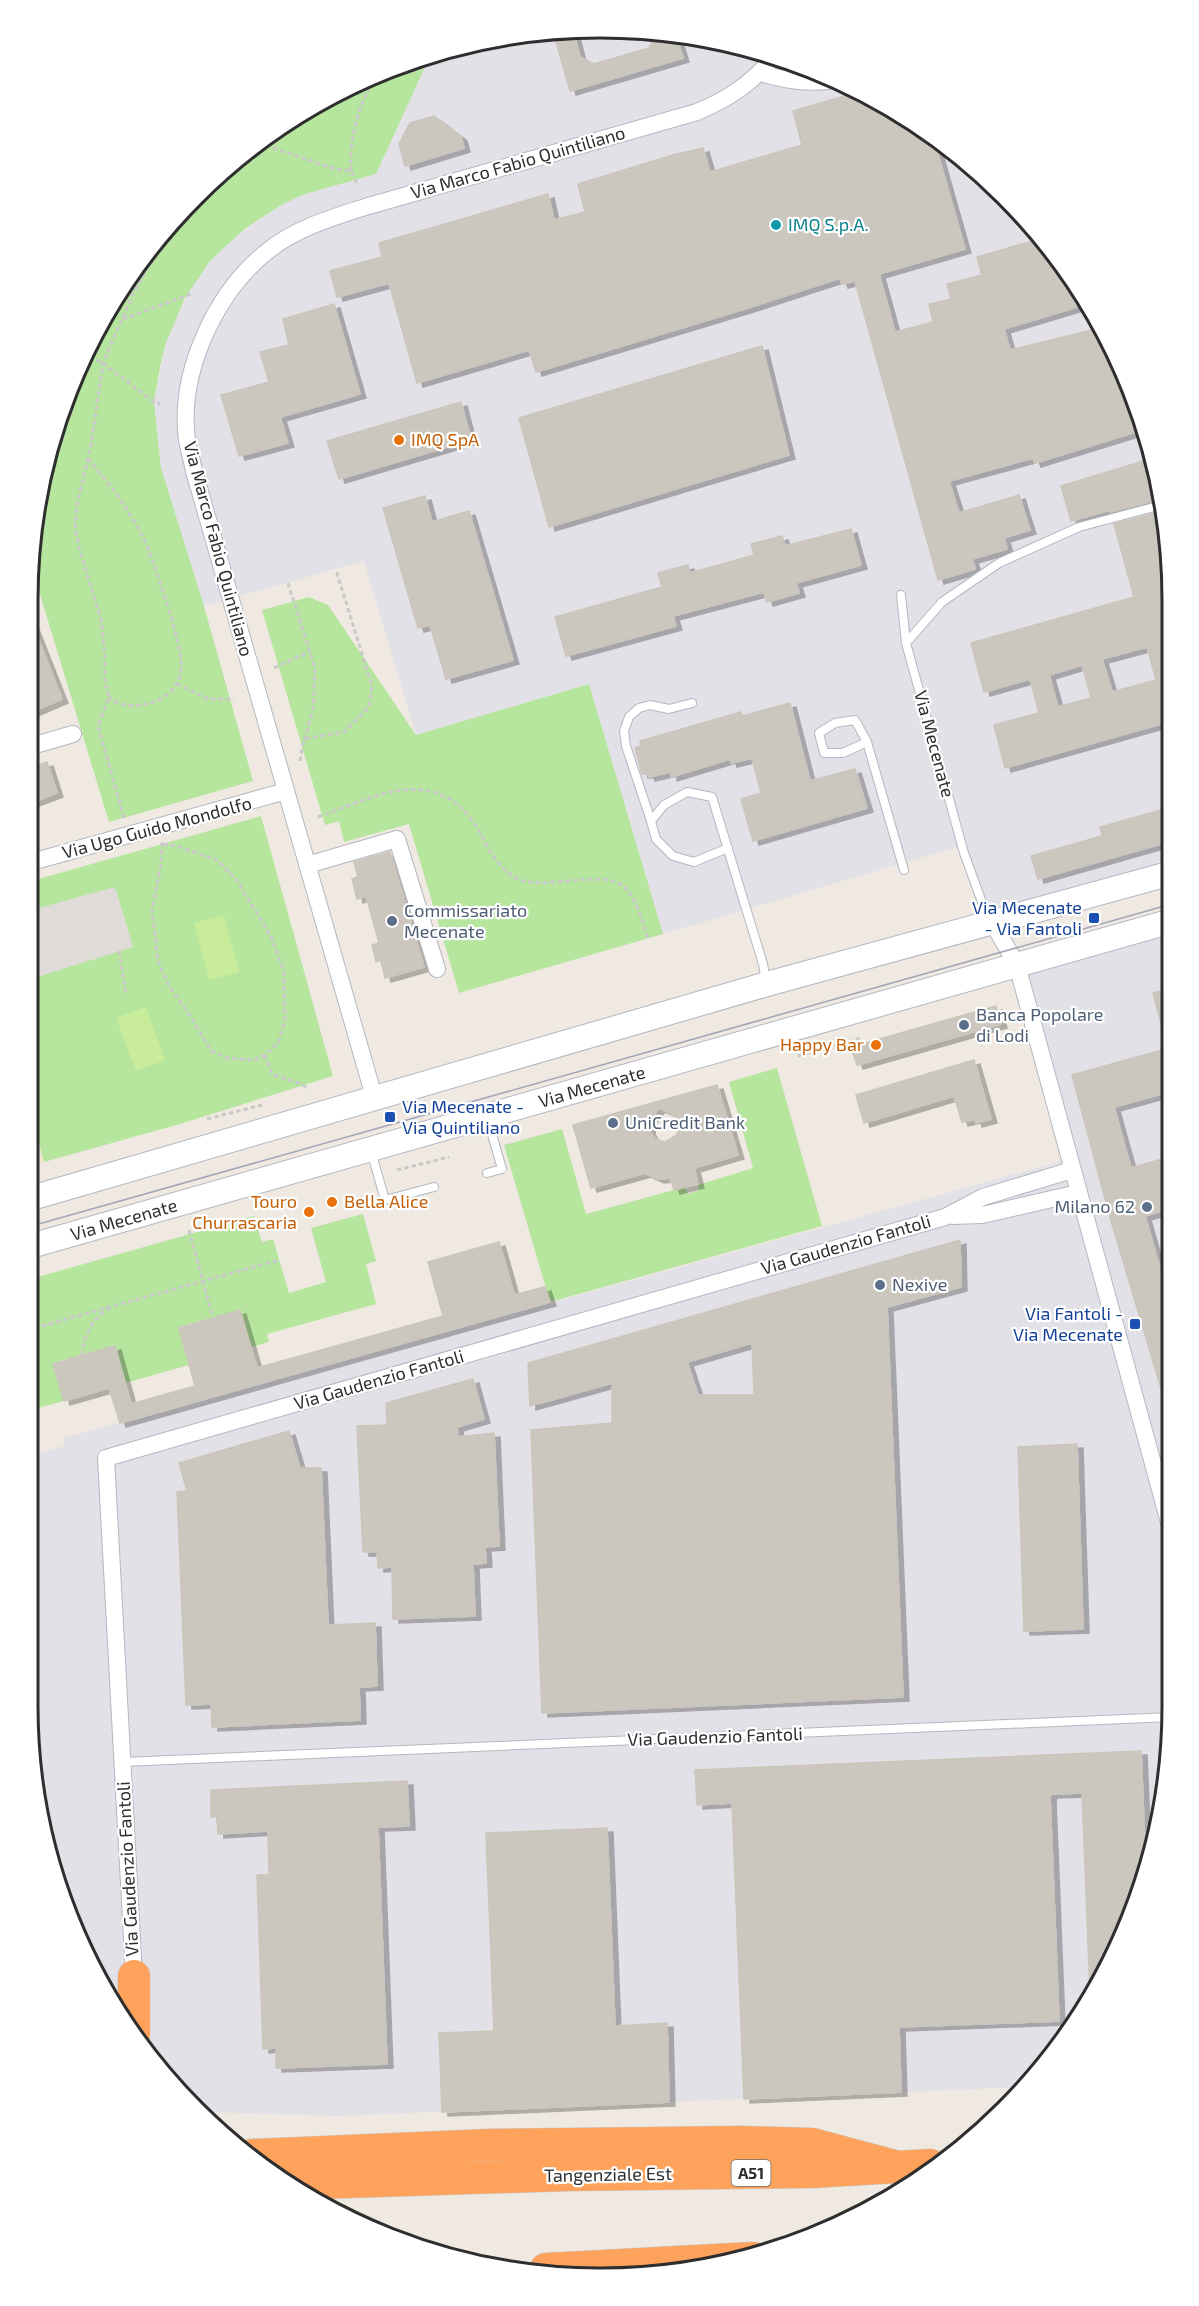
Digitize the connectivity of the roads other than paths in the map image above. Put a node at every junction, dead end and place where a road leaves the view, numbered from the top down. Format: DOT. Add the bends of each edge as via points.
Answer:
graph roads {
  1 [pos="768,64"];
  2 [pos="761,73"];
  3 [pos="821,83"];
  4 [pos="1154,508"];
  5 [pos="901,596"];
  6 [pos="906,643"];
  7 [pos="692,703"];
  8 [pos="73,734"];
  9 [pos="867,742"];
  10 [pos="38,744"];
  11 [pos="286,791"];
  12 [pos="651,821"];
  13 [pos="728,848"];
  14 [pos="38,861"];
  15 [pos="307,864"];
  16 [pos="904,870"];
  17 [pos="1162,876"];
  18 [pos="992,922"];
  19 [pos="1162,924"];
  20 [pos="1017,965"];
  21 [pos="437,969"];
  22 [pos="767,984"];
  23 [pos="375,1100"];
  24 [pos="487,1117"];
  25 [pos="370,1150"];
  26 [pos="1072,1170"];
  27 [pos="487,1173"];
  28 [pos="434,1187"];
  29 [pos="1078,1193"];
  30 [pos="38,1196"];
  31 [pos="945,1217"];
  32 [pos="38,1243"];
  33 [pos="1162,1487"];
  34 [pos="1161,1717"];
  35 [pos="123,1762"];
  36 [pos="134,1976"];
  37 [pos="127,2011"];
  38 [pos="134,2022"];
  39 [pos="259,2154"];
  40 [pos="924,2165"];
  41 [pos="898,2167"];
  42 [pos="302,2183"];
  43 [pos="688,2261"];
  44 [pos="577,2267"];
  1 -- 2 [label="street, Via Marco Fabio Quintiliano"];
  2 -- 3 [label="street"];
  2 -- 11 [label="street, Via Marco Fabio Quintiliano" via="740,90 697,112 320,221 270,249 226,294 199,349 187,408 187,439"];
  4 -- 6 [label="lane" via="1079,527 999,563 942,602"];
  5 -- 6 [label="lane, Via Mecenate"];
  6 -- 18 [label="lane, Via Mecenate" via="964,853"];
  7 -- 12 [label="lane" via="669,709 650,705 639,708 629,717 624,731"];
  8 -- 10 [label="street"];
  9 -- 9 [label="lane" via="855,720 835,723 819,733 824,753 843,753"];
  9 -- 16 [label="lane"];
  11 -- 14 [label="street, Via Ugo Guido Mondolfo"];
  11 -- 15 [label="street, Via Marco Fabio Quintiliano"];
  12 -- 13 [label="lane" via="656,839 673,856 694,862"];
  12 -- 13 [label="lane" via="664,805 687,792 712,797"];
  13 -- 22 [label="lane"];
  15 -- 21 [label="street" via="397,839"];
  15 -- 23 [label="street, Via Marco Fabio Quintiliano"];
  17 -- 18 [label="main road"];
  18 -- 20 [label="street, Via Mecenate"];
  18 -- 22 [label="main road"];
  19 -- 20 [label="main road, Via Mecenate"];
  20 -- 24 [label="main road, Via Mecenate"];
  20 -- 26 [label="street"];
  22 -- 23 [label="main road"];
  23 -- 30 [label="main road"];
  24 -- 25 [label="main road, Via Mecenate"];
  24 -- 27 [label="lane" via="502,1168"];
  25 -- 28 [label="lane" via="385,1200"];
  25 -- 32 [label="main road, Via Mecenate"];
  26 -- 29 [label="street"];
  26 -- 31 [label="street, Via Gaudenzio Fantoli" via="983,1197"];
  29 -- 31 [label="street, Via Gaudenzio Fantoli" via="982,1215"];
  29 -- 33 [label="street"];
  31 -- 35 [label="street, Via Gaudenzio Fantoli" via="106,1458"];
  34 -- 35 [label="lane, Via Gaudenzio Fantoli"];
  35 -- 36 [label="street, Via Gaudenzio Fantoli"];
  36 -- 37 [label="highway"];
  36 -- 38 [label="highway"];
  39 -- 41 [label="highway" via="489,2145 741,2142 812,2144"];
  40 -- 41 [label="highway, Tangenziale Est / A51"];
  41 -- 42 [label="highway, Tangenziale Est / A51"];
  43 -- 44 [label="highway"];
}
